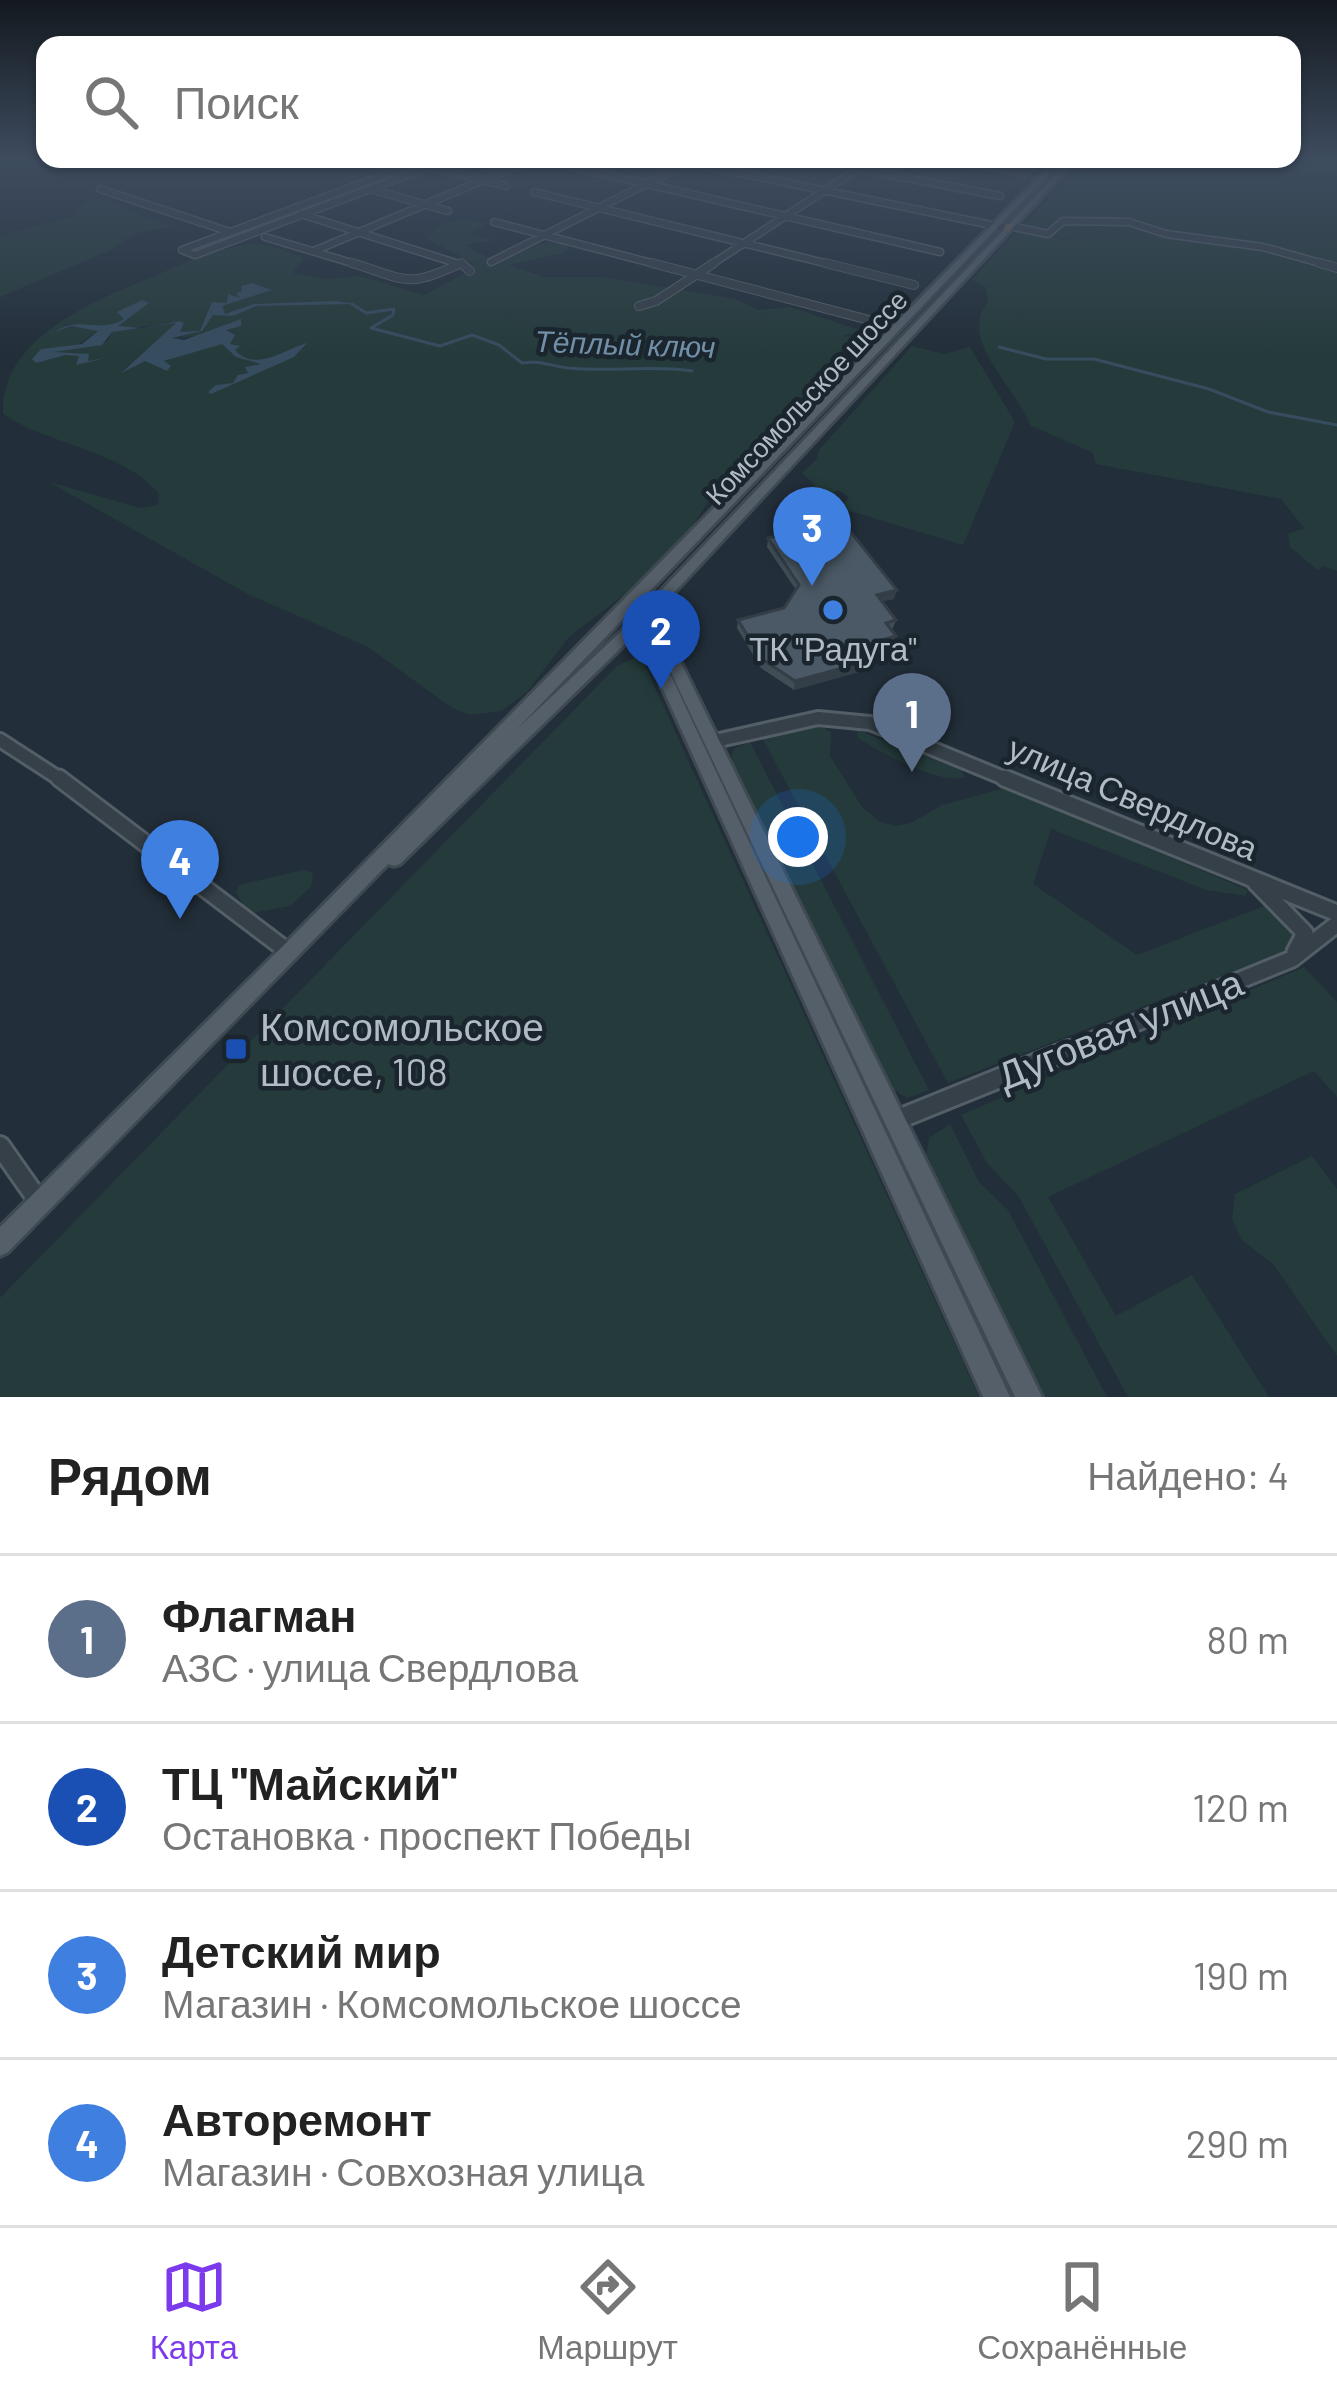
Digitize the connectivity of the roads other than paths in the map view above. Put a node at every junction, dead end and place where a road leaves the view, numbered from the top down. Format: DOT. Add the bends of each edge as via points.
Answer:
graph roads {
  1 [pos="212,226"];
  2 [pos="246,226"];
  3 [pos="273,226"];
  4 [pos="341,226"];
  5 [pos="374,226"];
  6 [pos="509,226"];
  7 [pos="564,226"];
  8 [pos="675,226"];
  9 [pos="771,226"];
  10 [pos="826,226"];
  11 [pos="991,226"];
  12 [pos="1002,226"];
  13 [pos="1057,226"];
  14 [pos="1142,226"];
  15 [pos="1008,227"];
  16 [pos="230,232"];
  17 [pos="361,232"];
  18 [pos="545,236"];
  19 [pos="265,237"];
  20 [pos="745,244"];
  21 [pos="314,251"];
  22 [pos="940,252"];
  23 [pos="491,262"];
  24 [pos="461,263"];
  25 [pos="1337,268"];
  26 [pos="470,271"];
  27 [pos="698,274"];
  28 [pos="910,284"];
  29 [pos="638,305"];
  30 [pos="869,320"];
  31 [pos="623,608"];
  32 [pos="649,611"];
  33 [pos="636,625"];
  34 [pos="0,740"];
  35 [pos="705,744"];
  36 [pos="483,763"];
  37 [pos="1255,882"];
  38 [pos="1337,914"];
  39 [pos="1337,924"];
  40 [pos="290,953"];
  41 [pos="1292,958"];
  42 [pos="885,1125"];
  43 [pos="0,1146"];
  44 [pos="40,1203"];
  45 [pos="0,1244"];
  46 [pos="997,1397"];
  47 [pos="1029,1397"];
  1 -- 16 [label="street"];
  2 -- 16 [label="street"];
  3 -- 16 [label="street" via="195,255 182,250"];
  4 -- 17 [label="street"];
  5 -- 17 [label="street"];
  6 -- 18 [label="street"];
  7 -- 18 [label="street"];
  8 -- 20 [label="street"];
  9 -- 20 [label="street"];
  10 -- 22 [label="street"];
  11 -- 31 [label="main road, Комсомольское шоссе"];
  12 -- 15 [label="street"];
  13 -- 15 [label="street" via="1048,234"];
  14 -- 25 [label="street"];
  15 -- 32 [label="main road, Комсомольское шоссе"];
  17 -- 21 [label="street"];
  17 -- 24 [label="street"];
  18 -- 23 [label="street"];
  18 -- 27 [label="street"];
  19 -- 21 [label="street"];
  20 -- 27 [label="street"];
  20 -- 28 [label="street"];
  21 -- 24 [label="street" via="418,282"];
  24 -- 26 [label="street"];
  27 -- 29 [label="street"];
  27 -- 30 [label="street"];
  31 -- 32 [label="main road"];
  31 -- 33 [label="main road"];
  31 -- 36 [label="main road, Комсомольское шоссе"];
  32 -- 33 [label="main road, Комсомольское шоссе"];
  32 -- 35 [label="main road"];
  33 -- 35 [label="main road"];
  33 -- 36 [label="main road, Комсомольское шоссе"];
  34 -- 40 [label="street"];
  35 -- 37 [label="street, улица Свердлова" via="818,718 870,722"];
  35 -- 42 [label="main road"];
  36 -- 40 [label="main road, Комсомольское шоссе"];
  37 -- 38 [label="street, улица Свердлова"];
  37 -- 41 [label="street" via="1305,933"];
  39 -- 41 [label="street, Дуговая улица"];
  40 -- 44 [label="main road, Комсомольское шоссе"];
  41 -- 42 [label="street, Дуговая улица"];
  42 -- 46 [label="main road"];
  42 -- 47 [label="main road"];
  43 -- 44 [label="street"];
  44 -- 45 [label="main road, Комсомольское шоссе"];
}
